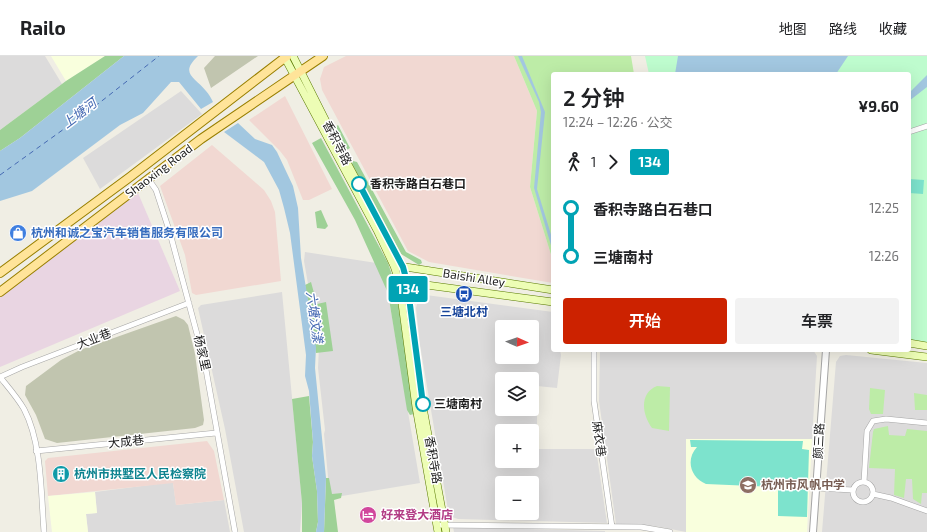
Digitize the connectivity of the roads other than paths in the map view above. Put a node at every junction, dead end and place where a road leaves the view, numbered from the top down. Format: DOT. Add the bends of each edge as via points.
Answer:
graph roads {
  1 [pos="287,56"];
  2 [pos="323,56"];
  3 [pos="297,75"];
  4 [pos="927,126"];
  5 [pos="911,131"];
  6 [pos="149,180"];
  7 [pos="394,266"];
  8 [pos="403,267"];
  9 [pos="0,273"];
  10 [pos="403,282"];
  11 [pos="551,290"];
  12 [pos="0,292"];
  13 [pos="551,302"];
  14 [pos="189,303"];
  15 [pos="911,343"];
  16 [pos="927,346"];
  17 [pos="594,352"];
  18 [pos="826,352"];
  19 [pos="887,352"];
  20 [pos="927,357"];
  21 [pos="0,377"];
  22 [pos="927,423"];
  23 [pos="216,433"];
  24 [pos="36,451"];
  25 [pos="864,482"];
  26 [pos="816,488"];
  27 [pos="854,490"];
  28 [pos="873,494"];
  29 [pos="927,511"];
  30 [pos="612,527"];
  31 [pos="441,528"];
  32 [pos="44,532"];
  33 [pos="236,532"];
  34 [pos="670,532"];
  35 [pos="813,532"];
  1 -- 3 [label="main road"];
  1 -- 9 [label="main road, Shaoxing Road" via="130,178"];
  2 -- 3 [label="main road, Shaoxing Road"];
  3 -- 6 [label="main road, Shaoxing Road" via="201,139"];
  3 -- 7 [label="main road"];
  3 -- 8 [label="main road, 香积寺路"];
  4 -- 5 [label="street"];
  6 -- 12 [label="main road, Shaoxing Road"];
  6 -- 14 [label="street, 杨家里" via="161,204"];
  7 -- 8 [label="main road, Baishi Alley"];
  7 -- 10 [label="main road"];
  8 -- 10 [label="main road, 香积寺路"];
  8 -- 11 [label="main road, Baishi Alley"];
  10 -- 13 [label="main road, Baishi Alley"];
  10 -- 31 [label="main road" via="416,407"];
  14 -- 21 [label="street, 大业巷"];
  14 -- 23 [label="street, 杨家里" via="205,364"];
  15 -- 16 [label="main road"];
  17 -- 30 [label="street, 麻衣巷" via="594,401"];
  18 -- 26 [label="street, 颜三路"];
  19 -- 20 [label="main road"];
  21 -- 24 [label="street" via="24,410"];
  22 -- 25 [label="street" via="886,419 873,421 867,431"];
  23 -- 24 [label="street, 大成巷"];
  23 -- 33 [label="street, 杨家里"];
  24 -- 32 [label="street"];
  25 -- 27 [label="street" via="857,484"];
  25 -- 28 [label="street" via="870,484"];
  26 -- 27 [label="street"];
  26 -- 35 [label="street, 颜三路"];
  27 -- 28 [label="street" via="854,496 862,502 870,499"];
  28 -- 29 [label="street"];
  30 -- 31 [label="street"];
  30 -- 34 [label="street" via="641,527"];
}
